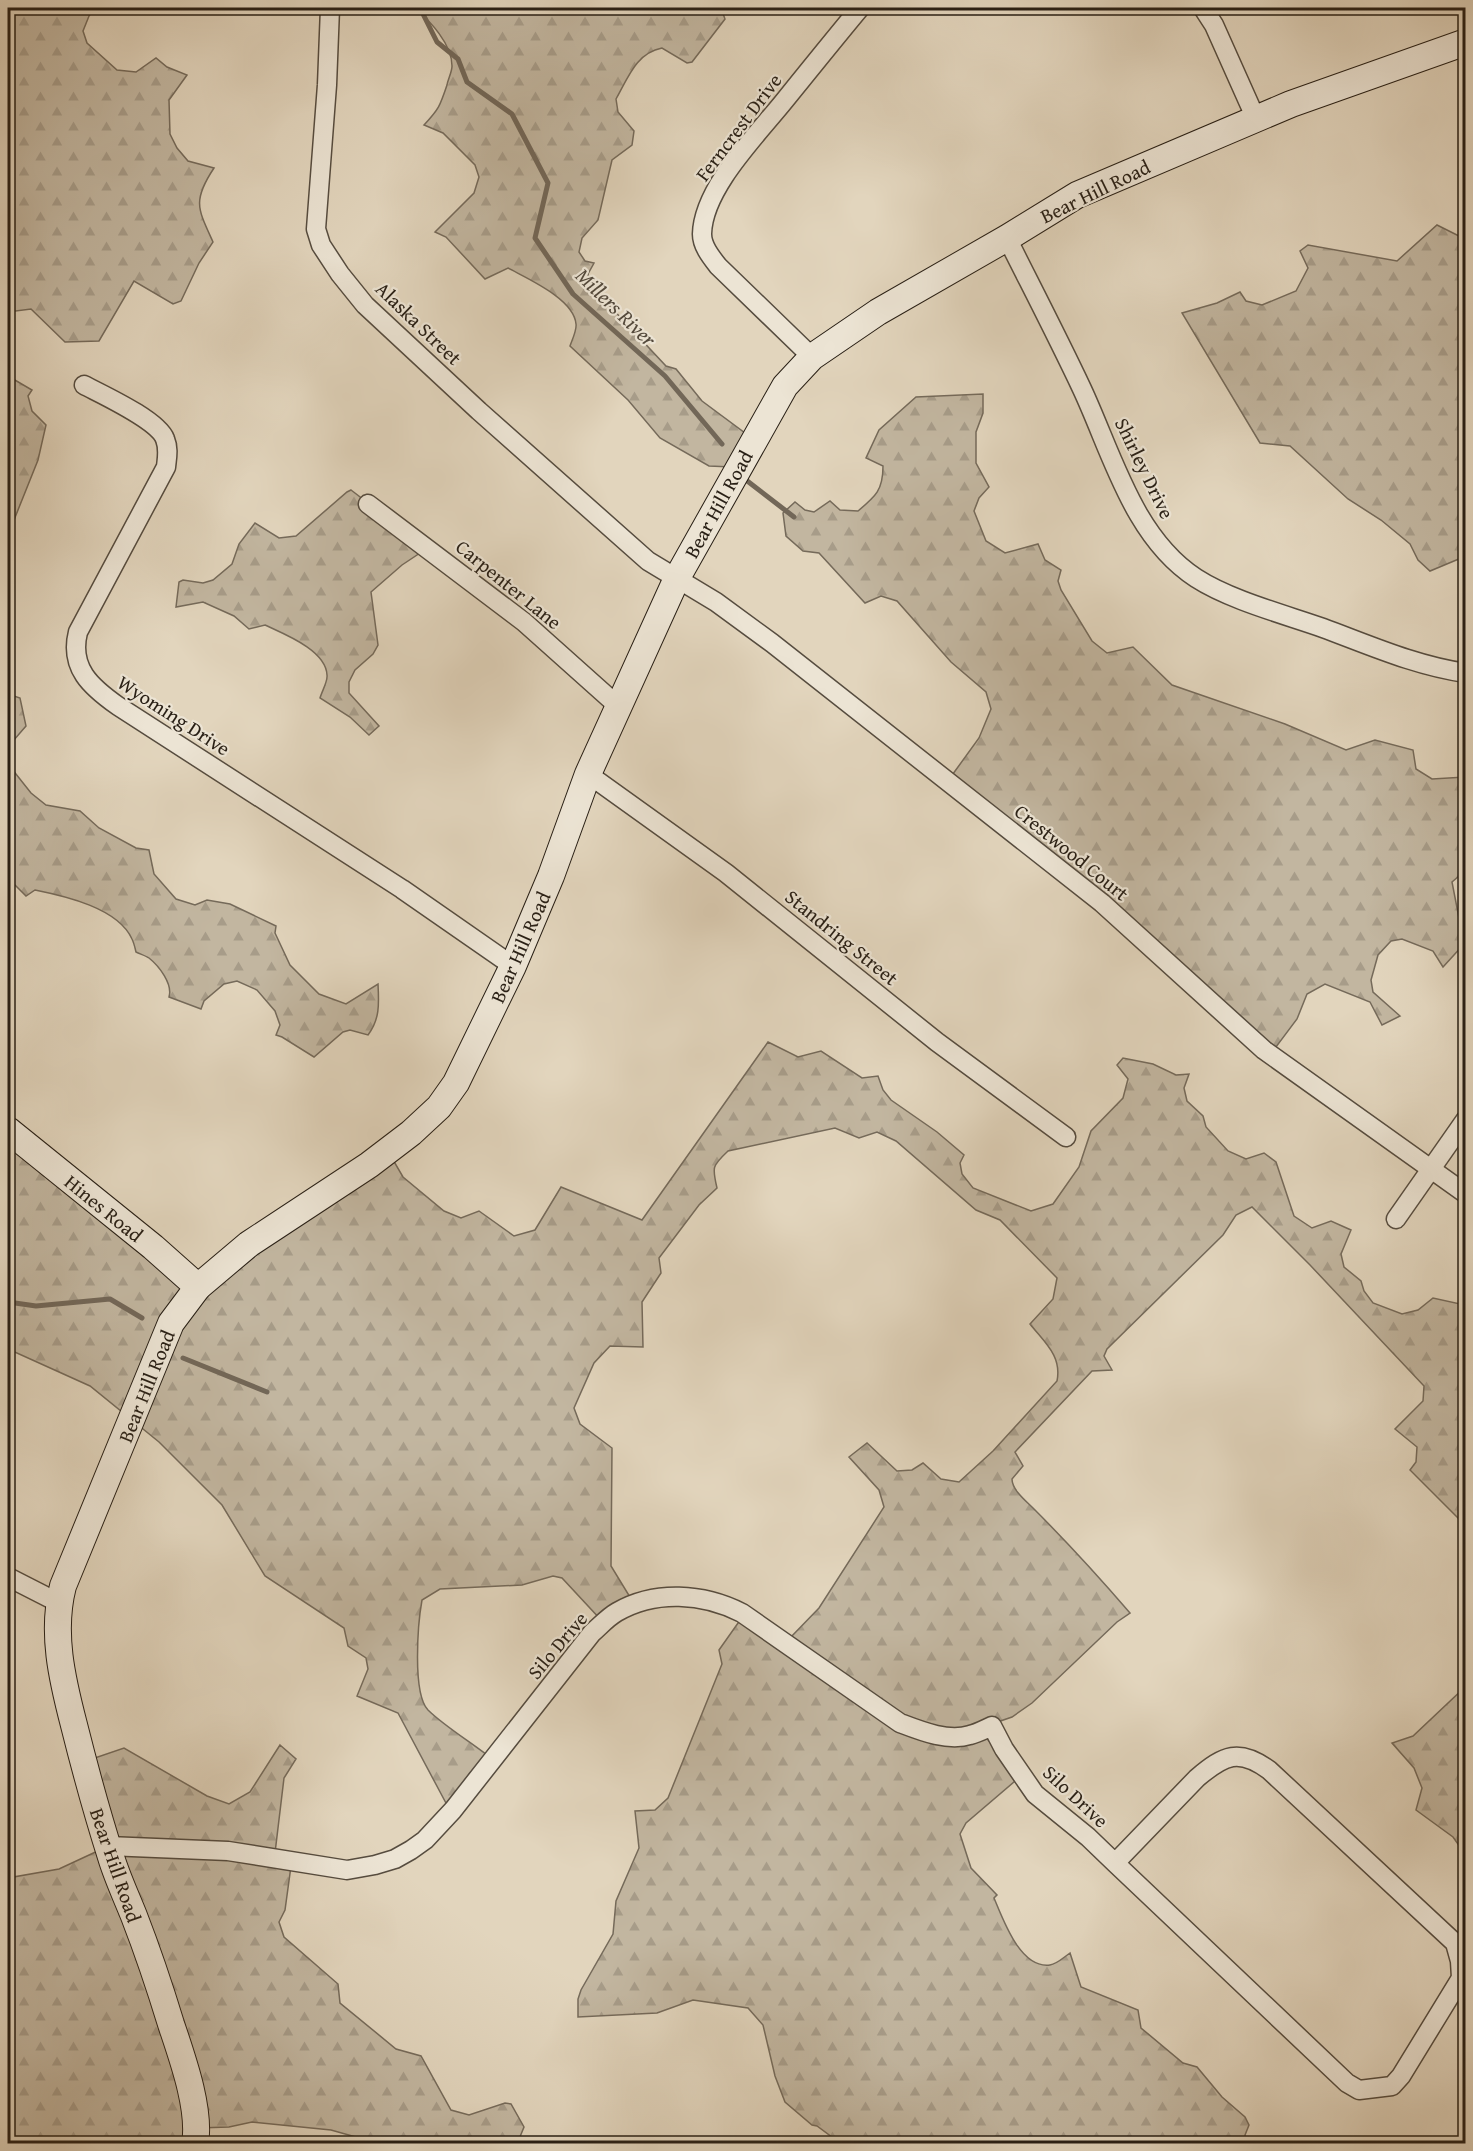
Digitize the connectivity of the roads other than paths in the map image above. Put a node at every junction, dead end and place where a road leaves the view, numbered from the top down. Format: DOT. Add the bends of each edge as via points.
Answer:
graph roads {
  1 [pos="330,8"];
  2 [pos="860,8"];
  3 [pos="1203,8"];
  4 [pos="1466,42"];
  5 [pos="1256,119"];
  6 [pos="1007,238"];
  7 [pos="812,357"];
  8 [pos="84,385"];
  9 [pos="368,504"];
  10 [pos="677,578"];
  11 [pos="1466,673"];
  12 [pos="618,706"];
  13 [pos="588,774"];
  14 [pos="513,966"];
  15 [pos="1466,1119"];
  16 [pos="8,1130"];
  17 [pos="1066,1137"];
  18 [pos="1431,1170"];
  19 [pos="1466,1194"];
  20 [pos="1396,1219"];
  21 [pos="198,1287"];
  22 [pos="8,1577"];
  23 [pos="59,1603"];
  24 [pos="108,1846"];
  25 [pos="1115,1863"];
  26 [pos="195,2144"];
  1 -- 10 [label="street, Alaska Street" via="315,229 321,245 365,305 648,561"];
  2 -- 7 [label="street, Ferncrest Drive" via="737,160 717,189 703,226 707,251 718,266"];
  3 -- 5 [label="street"];
  4 -- 5 [label="street, Bear Hill Road"];
  5 -- 6 [label="street, Bear Hill Road" via="1077,195"];
  6 -- 7 [label="street, Bear Hill Road" via="878,312"];
  6 -- 11 [label="street, Shirley Drive" via="1139,515 1174,560 1196,578 1236,597 1430,667"];
  7 -- 10 [label="street, Bear Hill Road" via="785,386"];
  8 -- 14 [label="street, Wyoming Drive" via="158,428 168,451 166,467 78,632 75,654 86,678 117,706 402,889"];
  9 -- 12 [label="street, Carpenter Lane" via="524,622"];
  10 -- 12 [label="street, Bear Hill Road"];
  10 -- 18 [label="street, Crestwood Court" via="771,643 1102,903 1264,1050"];
  12 -- 13 [label="street, Bear Hill Road"];
  13 -- 14 [label="street, Bear Hill Road"];
  13 -- 17 [label="street, Standring Street" via="726,873 937,1042"];
  14 -- 21 [label="street, Bear Hill Road" via="473,1051 439,1107 369,1165 249,1244"];
  15 -- 18 [label="street"];
  16 -- 21 [label="street, Hines Road"];
  18 -- 19 [label="street, Crestwood Court"];
  18 -- 20 [label="street"];
  21 -- 23 [label="street, Bear Hill Road" via="166,1334"];
  22 -- 23 [label="street"];
  23 -- 24 [label="street, Bear Hill Road" via="59,1660 68,1705"];
  24 -- 25 [label="street, Silo Drive" via="228,1851 347,1870 394,1859 424,1840 453,1810 592,1633 616,1613 645,1600 674,1596 727,1605 742,1613 900,1723 945,1736 968,1736 992,1726 1035,1794"];
  24 -- 26 [label="street, Bear Hill Road" via="177,2040 194,2104 198,2130"];
  25 -- 25 [label="street, Silo Drive" via="1347,2083 1359,2090 1392,2086 1461,1978 1455,1943 1254,1759 1235,1755 1211,1766"];
}
